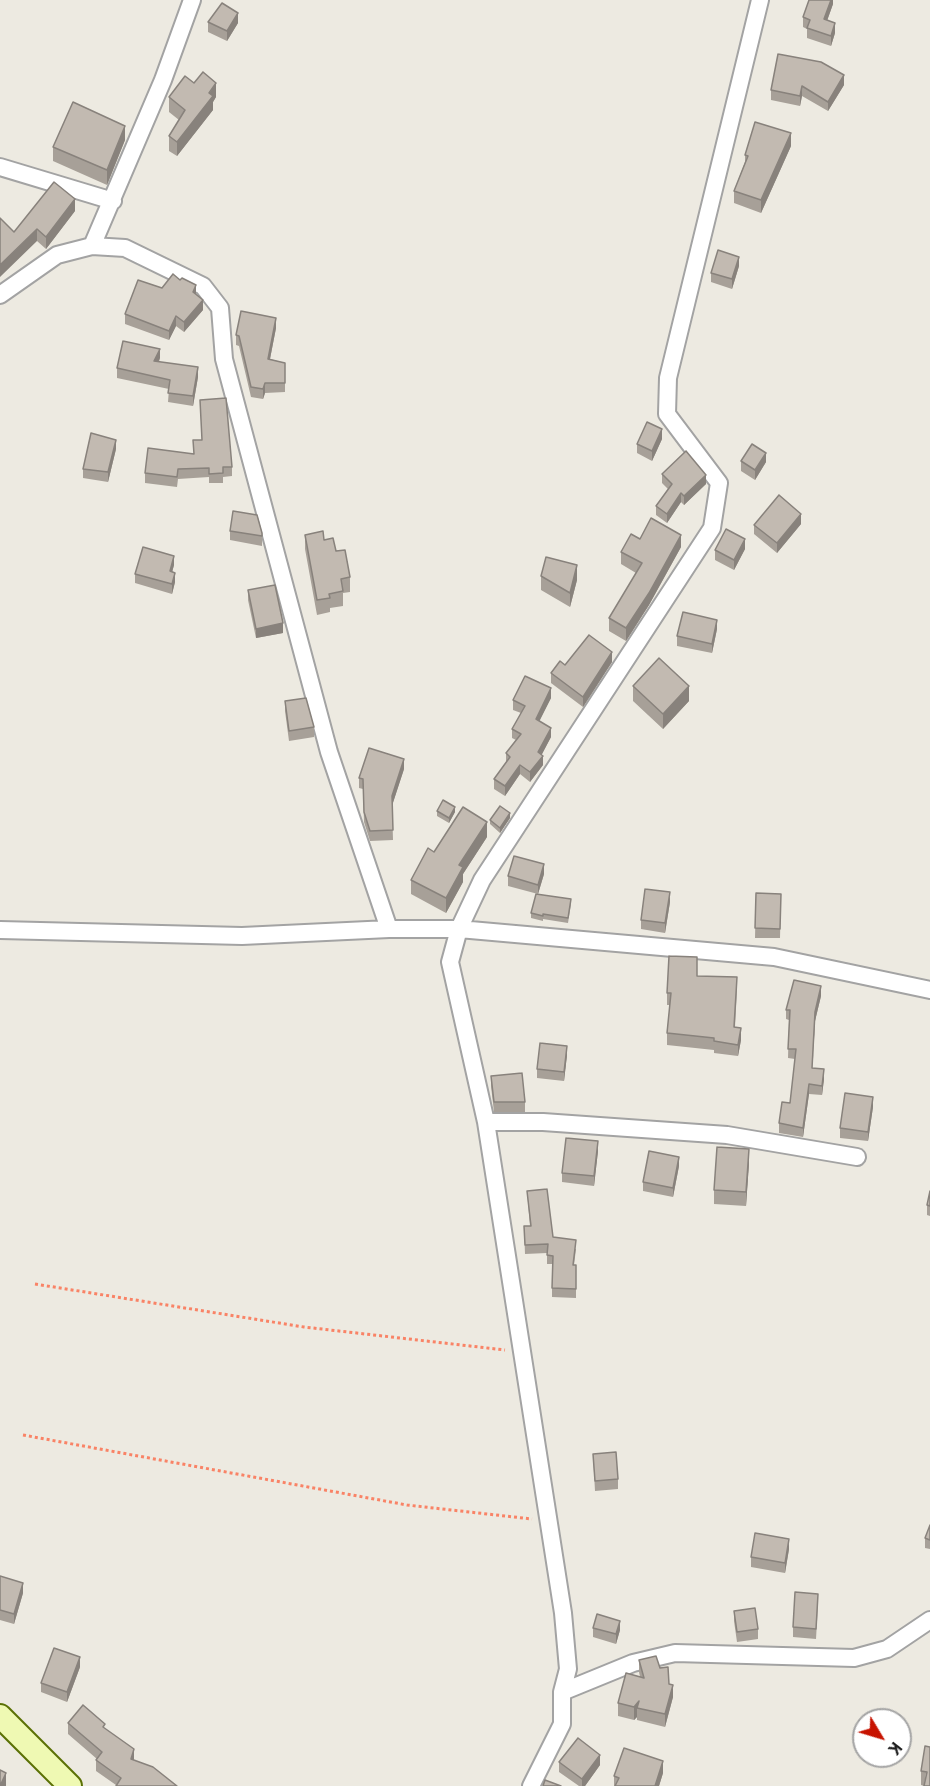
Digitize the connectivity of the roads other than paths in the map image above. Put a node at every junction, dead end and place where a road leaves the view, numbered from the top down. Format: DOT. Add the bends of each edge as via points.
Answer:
graph roads {
  1 [pos="192,0"];
  2 [pos="760,0"];
  3 [pos="0,167"];
  4 [pos="113,201"];
  5 [pos="92,246"];
  6 [pos="0,295"];
  7 [pos="389,928"];
  8 [pos="459,929"];
  9 [pos="0,930"];
  10 [pos="930,990"];
  11 [pos="486,1122"];
  12 [pos="857,1157"];
  13 [pos="930,1620"];
  14 [pos="562,1692"];
  15 [pos="0,1716"];
  16 [pos="69,1786"];
  17 [pos="531,1786"];
  1 -- 4 [label="street"];
  2 -- 8 [label="street" via="668,378 667,414 719,483 712,528 482,880"];
  3 -- 4 [label="street"];
  4 -- 5 [label="street"];
  5 -- 6 [label="street" via="57,255"];
  5 -- 7 [label="street" via="124,248 203,286 220,308 227,369 329,752"];
  7 -- 8 [label="street"];
  7 -- 9 [label="street" via="242,936"];
  8 -- 10 [label="street" via="774,957"];
  8 -- 11 [label="street" via="450,962"];
  11 -- 12 [label="street" via="543,1122 727,1135"];
  11 -- 14 [label="street" via="563,1613 568,1669"];
  13 -- 14 [label="street" via="887,1649 855,1658 675,1653 633,1663"];
  14 -- 17 [label="street" via="562,1724"];
  15 -- 16 [label="main road"];
}
